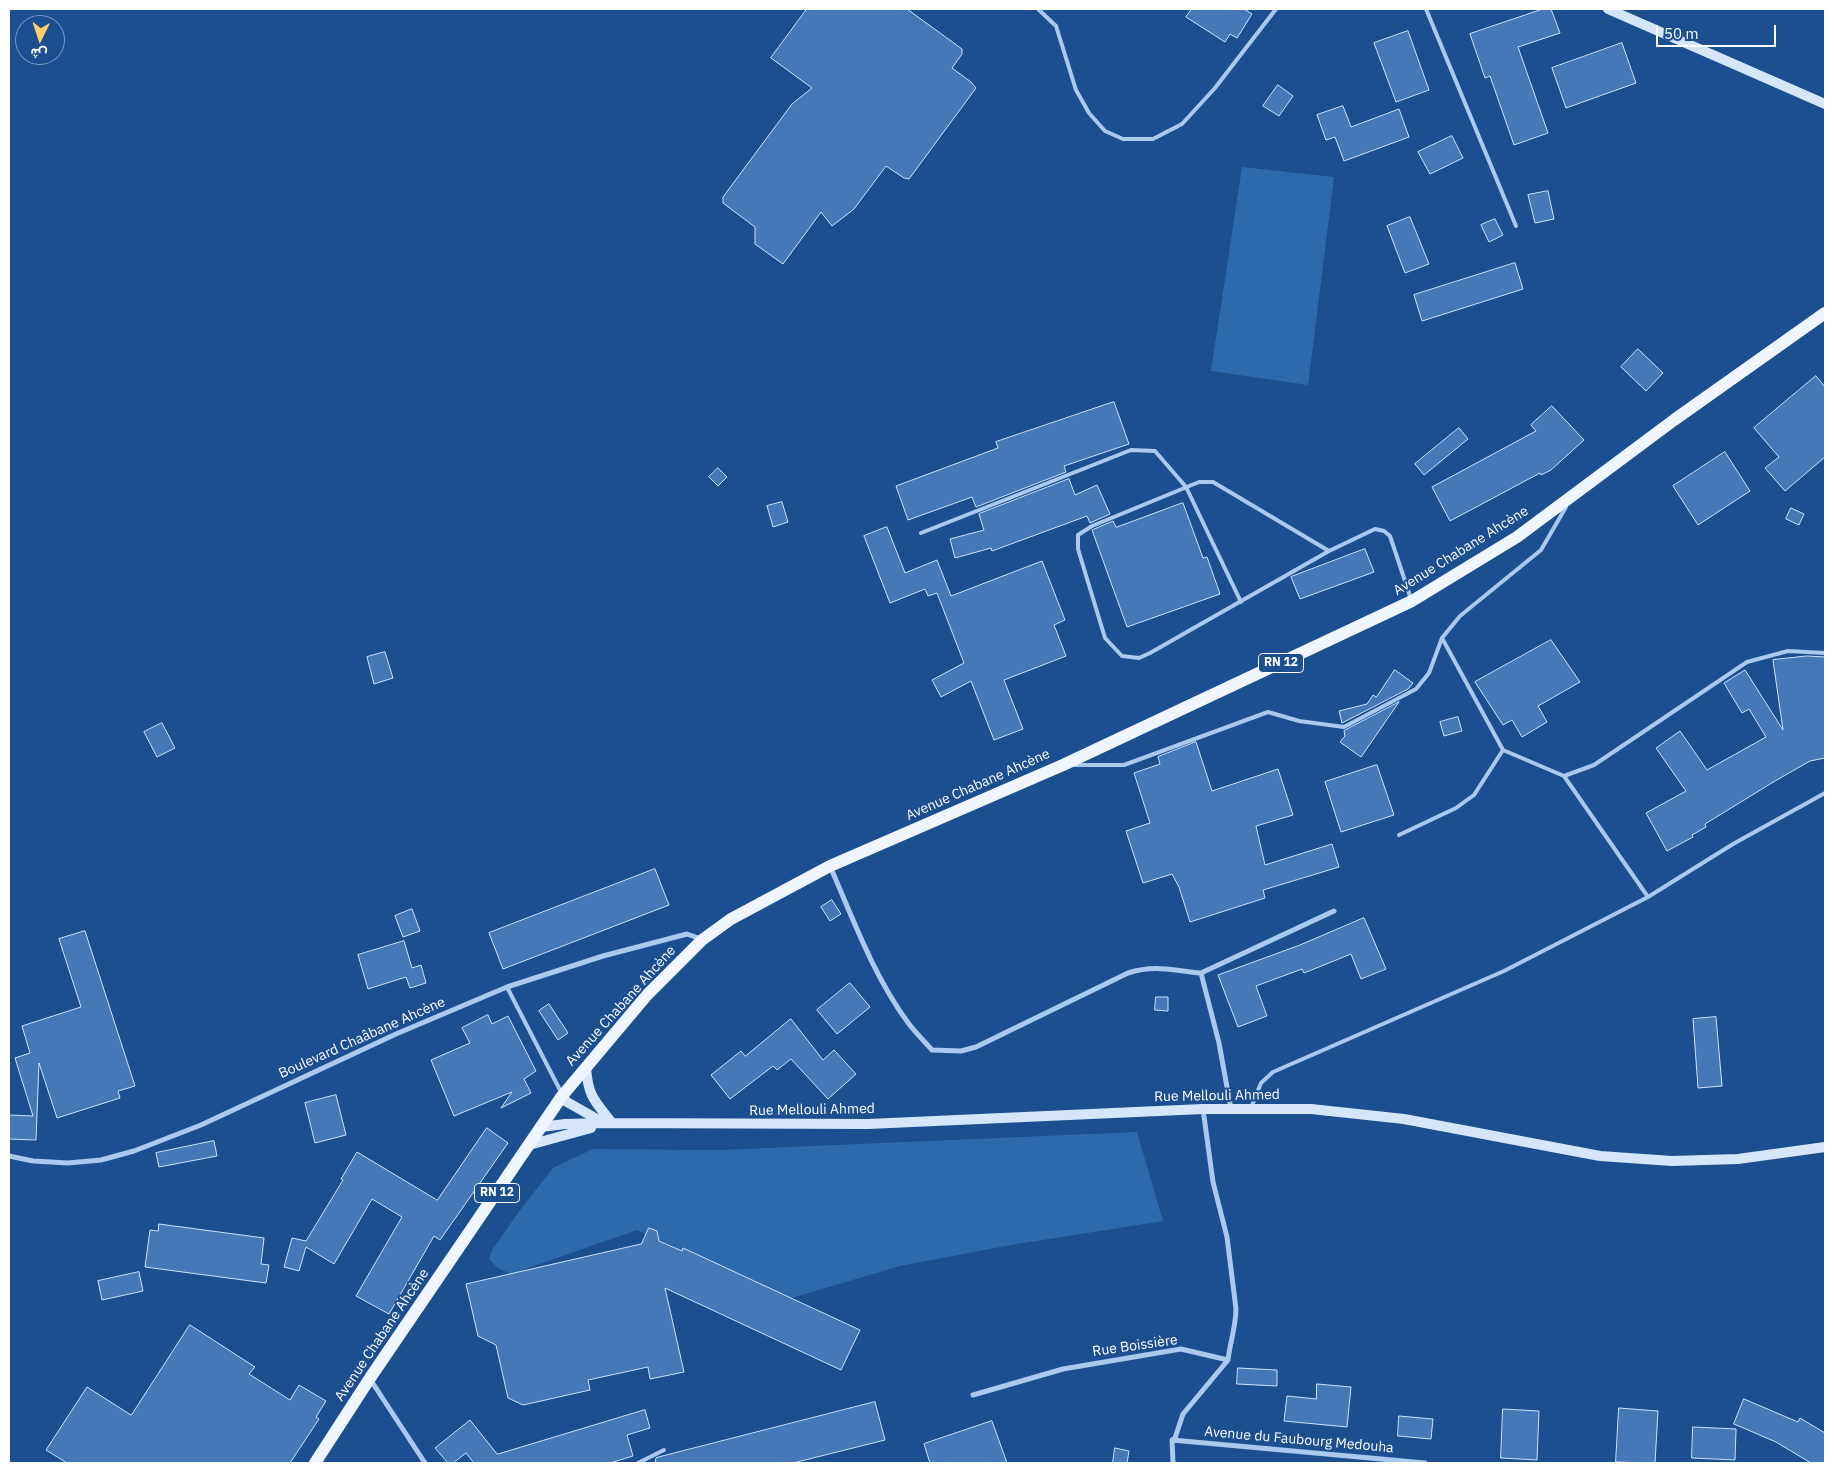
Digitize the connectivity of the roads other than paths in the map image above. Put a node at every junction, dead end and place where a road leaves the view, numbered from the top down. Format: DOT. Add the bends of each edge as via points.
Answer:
graph roads {
  1 [pos="1276,9"];
  2 [pos="1426,9"];
  3 [pos="1608,9"];
  4 [pos="1039,10"];
  5 [pos="1825,104"];
  6 [pos="1516,226"];
  7 [pos="1824,313"];
  8 [pos="1186,487"];
  9 [pos="1572,496"];
  10 [pos="921,533"];
  11 [pos="1329,551"];
  12 [pos="1412,601"];
  13 [pos="1241,602"];
  14 [pos="1442,638"];
  15 [pos="1825,654"];
  16 [pos="1503,750"];
  17 [pos="1063,765"];
  18 [pos="1564,776"];
  19 [pos="1825,793"];
  20 [pos="1399,835"];
  21 [pos="830,866"];
  22 [pos="1648,896"];
  23 [pos="1334,911"];
  24 [pos="702,940"];
  25 [pos="1201,973"];
  26 [pos="507,987"];
  27 [pos="586,1067"];
  28 [pos="562,1096"];
  29 [pos="1203,1108"];
  30 [pos="1230,1109"];
  31 [pos="1250,1109"];
  32 [pos="608,1123"];
  33 [pos="541,1127"];
  34 [pos="529,1145"];
  35 [pos="1825,1148"];
  36 [pos="9,1156"];
  37 [pos="1228,1360"];
  38 [pos="370,1378"];
  39 [pos="973,1395"];
  40 [pos="1172,1440"];
  41 [pos="664,1450"];
  42 [pos="315,1463"];
  43 [pos="425,1463"];
  44 [pos="638,1463"];
  45 [pos="1173,1463"];
  46 [pos="1425,1463"];
  1 -- 4 [label="lane" via="1215,88 1182,124 1153,139 1123,139 1105,131 1089,113 1076,90 1056,26"];
  2 -- 6 [label="lane"];
  3 -- 5 [label="street"];
  7 -- 9 [label="main road, Avenue Chabane Ahcène / RN 12"];
  8 -- 10 [label="lane" via="1155,452 1131,450"];
  8 -- 11 [label="lane" via="1199,482 1213,482"];
  8 -- 13 [label="lane"];
  8 -- 13 [label="lane" via="1092,526 1078,535 1078,549 1105,638 1122,656 1139,658"];
  9 -- 12 [label="main road, Avenue Chabane Ahcène / RN 12" via="1517,537"];
  9 -- 14 [label="lane" via="1542,550 1460,616"];
  11 -- 12 [label="lane" via="1375,529 1384,531 1390,536"];
  11 -- 13 [label="lane"];
  12 -- 17 [label="main road, Avenue Chabane Ahcène / RN 12"];
  14 -- 16 [label="lane"];
  14 -- 17 [label="lane" via="1429,673 1416,689 1344,727 1299,721 1268,712 1124,765"];
  15 -- 18 [label="lane" via="1788,651 1747,662 1594,765"];
  16 -- 18 [label="lane"];
  16 -- 20 [label="lane" via="1474,795 1456,808"];
  17 -- 21 [label="main road, Avenue Chabane Ahcène / RN 12"];
  18 -- 22 [label="lane"];
  19 -- 22 [label="lane"];
  21 -- 24 [label="main road, Avenue Chabane Ahcène / RN 12" via="731,919"];
  21 -- 25 [label="street" via="882,980 909,1024 932,1050 961,1051 976,1047 1128,972 1143,968"];
  22 -- 31 [label="lane" via="1504,971 1273,1072 1261,1082"];
  23 -- 25 [label="street"];
  24 -- 26 [label="street, Boulevard Chaâbane Ahcène" via="687,934 603,956"];
  24 -- 27 [label="main road, Avenue Chabane Ahcène / RN 12" via="647,996"];
  25 -- 30 [label="street"];
  26 -- 28 [label="lane"];
  26 -- 36 [label="street, Boulevard Chaâbane Ahcène" via="134,1151 101,1160 68,1163"];
  27 -- 28 [label="main road, Avenue Chabane Ahcène / RN 12"];
  27 -- 32 [label="street" via="588,1088"];
  28 -- 32 [label="street"];
  28 -- 33 [label="main road, Avenue Chabane Ahcène / RN 12"];
  29 -- 30 [label="street, Rue Mellouli Ahmed"];
  29 -- 32 [label="street, Rue Mellouli Ahmed" via="868,1124"];
  29 -- 37 [label="street" via="1213,1182 1227,1236 1236,1309"];
  30 -- 31 [label="street, Rue Mellouli Ahmed"];
  31 -- 35 [label="street, Rue Mellouli Ahmed" via="1311,1109 1404,1119 1600,1156 1672,1161 1738,1159"];
  32 -- 33 [label="street, Rue Mellouli Ahmed"];
  32 -- 34 [label="street"];
  33 -- 34 [label="main road, Avenue Chabane Ahcène / RN 12"];
  34 -- 38 [label="main road, Avenue Chabane Ahcène / RN 12"];
  37 -- 39 [label="street, Rue Boissière" via="1181,1350 1063,1369"];
  37 -- 40 [label="street" via="1183,1414"];
  38 -- 42 [label="main road, Avenue Chabane Ahcène / RN 12"];
  38 -- 43 [label="street"];
  40 -- 45 [label="street"];
  40 -- 46 [label="street, Avenue du Faubourg Medouha"];
  41 -- 44 [label="lane"];
}
